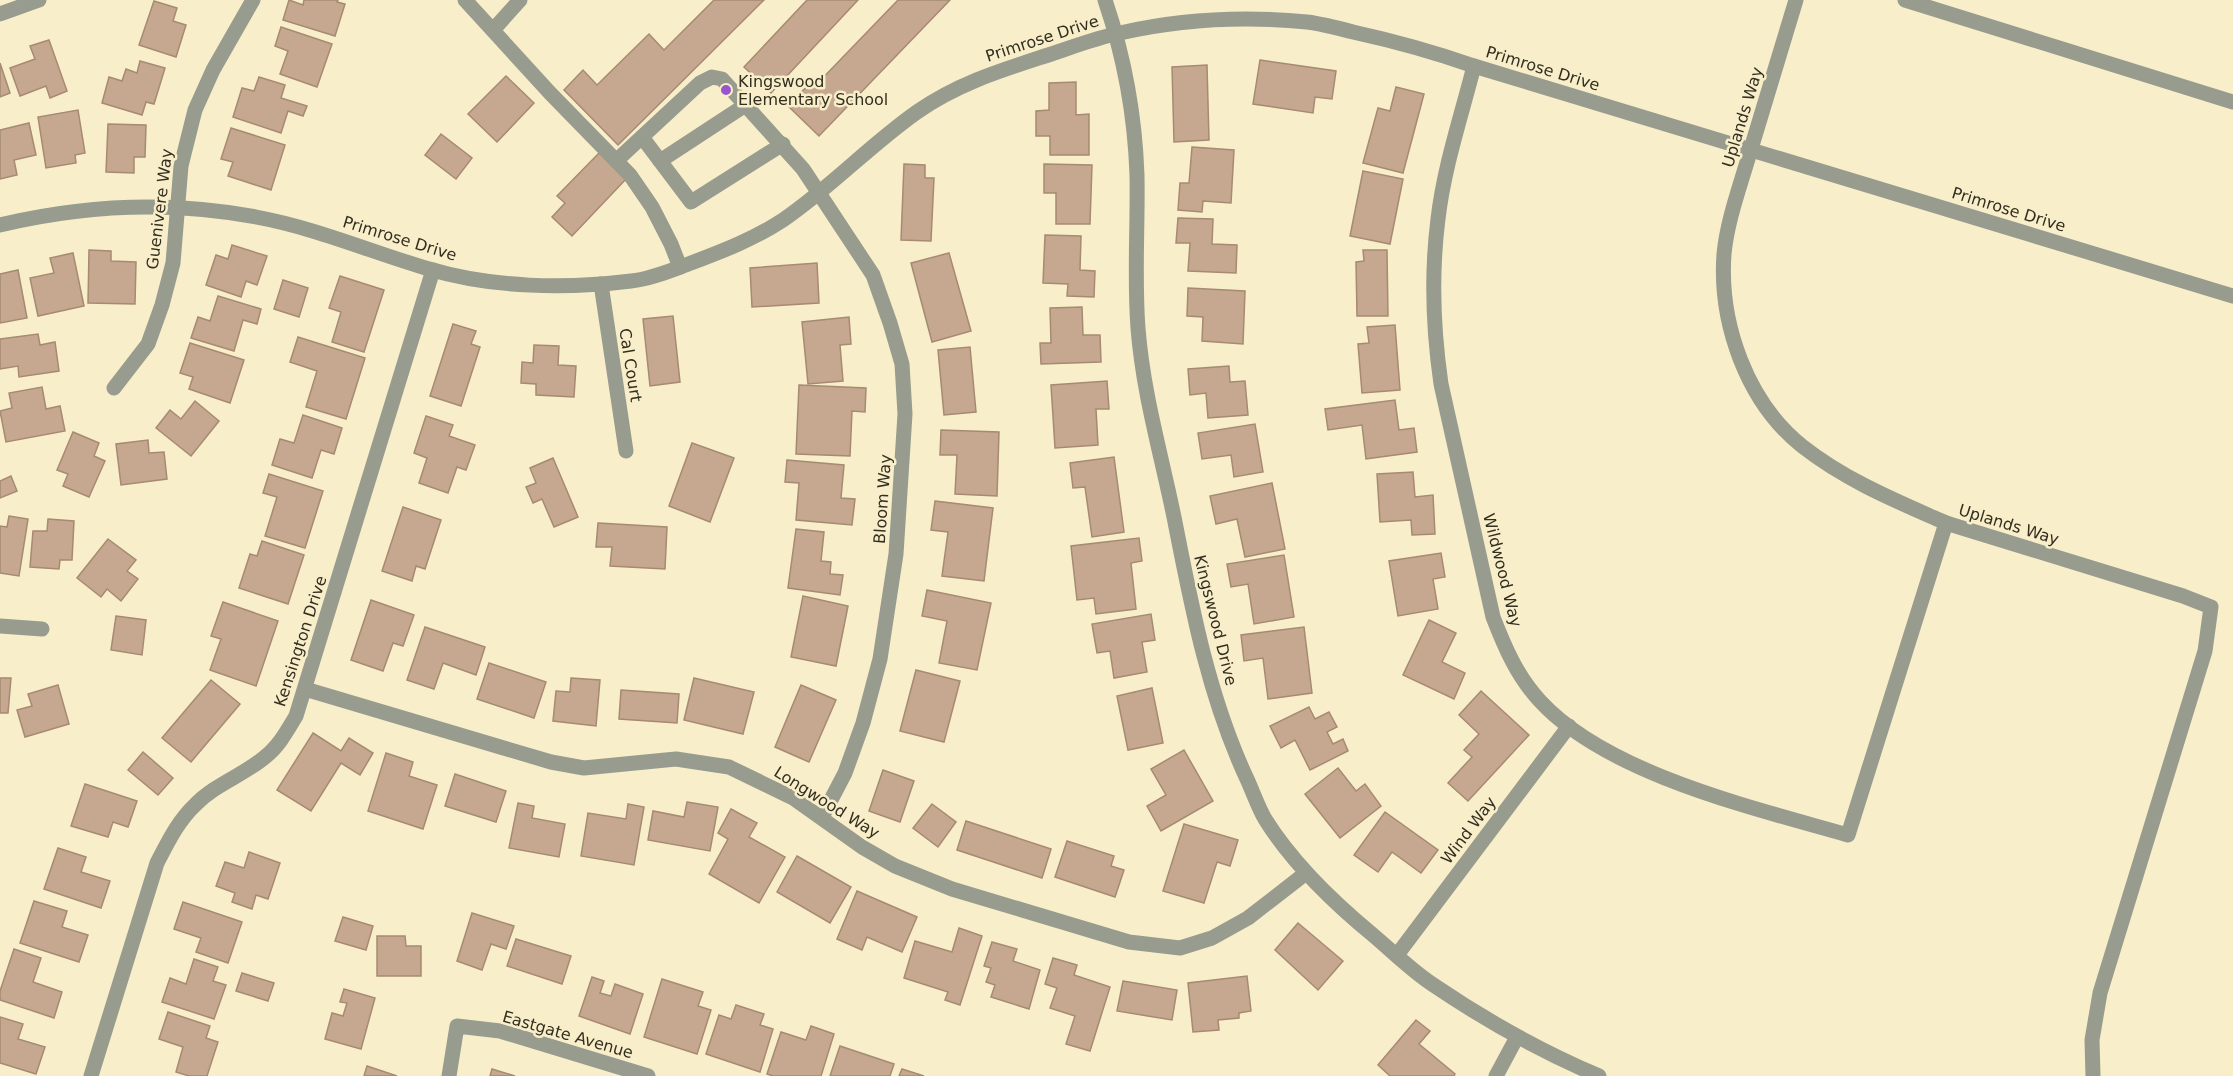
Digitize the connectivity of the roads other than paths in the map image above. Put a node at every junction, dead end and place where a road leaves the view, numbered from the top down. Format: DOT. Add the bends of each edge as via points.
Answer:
graph roads {
  1 [pos="39,0"];
  2 [pos="465,0"];
  3 [pos="520,0"];
  4 [pos="1105,0"];
  5 [pos="1796,0"];
  6 [pos="1905,0"];
  7 [pos="251,1"];
  8 [pos="0,14"];
  9 [pos="494,30"];
  10 [pos="1116,34"];
  11 [pos="1474,66"];
  12 [pos="2233,102"];
  13 [pos="747,104"];
  14 [pos="642,137"];
  15 [pos="783,144"];
  16 [pos="1751,149"];
  17 [pos="616,161"];
  18 [pos="660,161"];
  19 [pos="819,192"];
  20 [pos="177,207"];
  21 [pos="0,225"];
  22 [pos="680,267"];
  23 [pos="433,270"];
  24 [pos="600,284"];
  25 [pos="2233,296"];
  26 [pos="114,388"];
  27 [pos="626,451"];
  28 [pos="1946,523"];
  29 [pos="0,626"];
  30 [pos="42,629"];
  31 [pos="305,689"];
  32 [pos="1569,726"];
  33 [pos="822,817"];
  34 [pos="1306,873"];
  35 [pos="1397,956"];
  36 [pos="1517,1037"];
  37 [pos="91,1076"];
  38 [pos="449,1076"];
  39 [pos="648,1076"];
  40 [pos="1497,1076"];
  41 [pos="1599,1076"];
  42 [pos="2093,1076"];
  1 -- 8 [label="street"];
  2 -- 9 [label="street"];
  3 -- 9 [label="street"];
  4 -- 10 [label="street, Kingswood Drive"];
  5 -- 16 [label="street, Uplands Way"];
  6 -- 12 [label="street"];
  7 -- 20 [label="street, Guenivere Way" via="195,110 184,146"];
  9 -- 17 [label="street"];
  10 -- 11 [label="street, Primrose Drive" via="1165,24 1217,20 1311,23 1424,49"];
  10 -- 19 [label="street, Primrose Drive" via="986,75 951,92 917,112"];
  10 -- 34 [label="street, Kingswood Drive" via="1126,80 1137,174 1136,298 1140,349 1195,624 1231,745 1265,818"];
  11 -- 16 [label="street, Primrose Drive"];
  11 -- 32 [label="street, Wildwood Way" via="1437,226 1433,291 1440,375 1493,617 1524,681 1540,702"];
  13 -- 14 [label="street, Bloom Way" via="722,79 712,77 700,83"];
  13 -- 15 [label="street, Bloom Way"];
  13 -- 18 [label="street"];
  14 -- 17 [label="street"];
  14 -- 18 [label="street"];
  15 -- 18 [label="street" via="691,202"];
  15 -- 19 [label="street, Bloom Way"];
  16 -- 25 [label="street, Primrose Drive"];
  16 -- 28 [label="street, Uplands Way" via="1727,234 1724,273 1733,332 1752,385 1766,408 1802,446 1851,480"];
  17 -- 22 [label="street" via="652,207"];
  19 -- 22 [label="street, Primrose Drive" via="782,221 747,241"];
  19 -- 33 [label="street, Bloom Way" via="873,275 902,364 905,414 896,554 880,659 845,773"];
  20 -- 21 [label="street, Primrose Drive" via="83,210"];
  20 -- 23 [label="street, Primrose Drive" via="255,217 310,230"];
  20 -- 26 [label="street, Guenivere Way" via="173,263 154,330 140,357"];
  22 -- 24 [label="street, Primrose Drive" via="636,281"];
  23 -- 24 [label="street, Primrose Drive" via="519,284"];
  23 -- 31 [label="street, Kensington Drive"];
  24 -- 27 [label="street, Cal Court"];
  28 -- 32 [label="street, Wildwood Way" via="1848,835 1667,779 1608,751"];
  28 -- 42 [label="street, Uplands Way" via="2211,608 2205,651 2100,993 2092,1040"];
  29 -- 30 [label="street"];
  31 -- 33 [label="street, Longwood Way" via="551,762 584,768 675,759 729,767 793,798"];
  31 -- 37 [label="street, Kensington Drive" via="282,739 265,757 195,804 174,831 157,863"];
  32 -- 35 [label="street, Wind Way"];
  33 -- 34 [label="street, Longwood Way" via="895,866 952,889 1129,942 1180,948 1212,938 1248,918"];
  34 -- 35 [label="street, Kingswood Drive"];
  35 -- 36 [label="street, Kingswood Drive" via="1430,982"];
  36 -- 40 [label="street"];
  36 -- 41 [label="street, Kingswood Drive"];
  38 -- 39 [label="street, Eastgate Avenue" via="457,1026 501,1031"];
}
